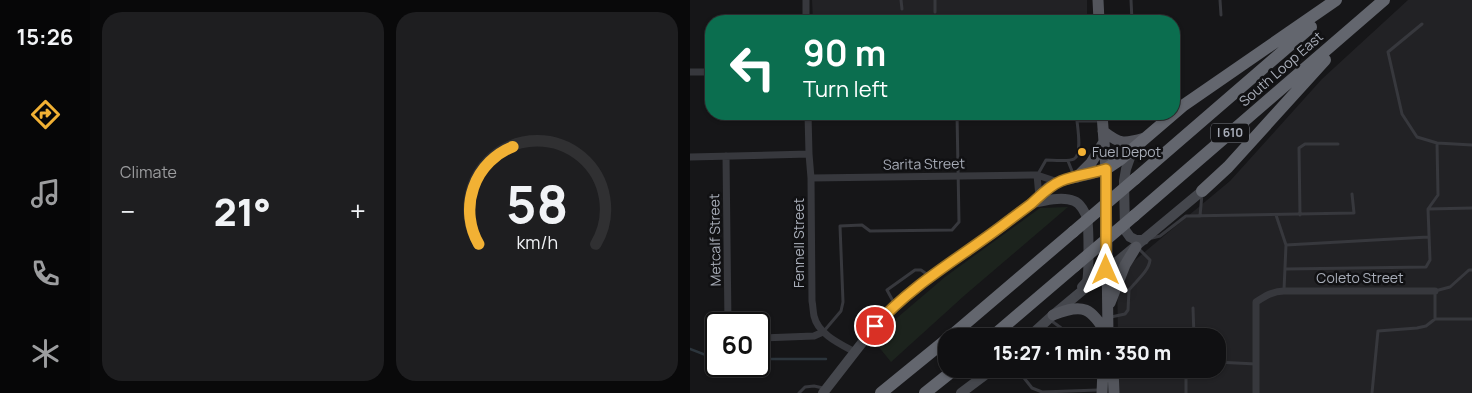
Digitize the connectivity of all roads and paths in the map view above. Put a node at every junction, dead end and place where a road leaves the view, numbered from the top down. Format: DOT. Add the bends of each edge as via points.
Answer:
graph roads {
  1 [pos="806,0"];
  2 [pos="901,0"];
  3 [pos="934,0"];
  4 [pos="1098,0"];
  5 [pos="1131,0"];
  6 [pos="1220,0"];
  7 [pos="1336,0"];
  8 [pos="1341,0"];
  9 [pos="1385,0"];
  10 [pos="902,9"];
  11 [pos="935,12"];
  12 [pos="806,15"];
  13 [pos="1099,15"];
  14 [pos="1132,15"];
  15 [pos="1220,15"];
  16 [pos="1422,24"];
  17 [pos="1305,27"];
  18 [pos="1328,53"];
  19 [pos="690,72"];
  20 [pos="705,72"];
  21 [pos="1180,108"];
  22 [pos="808,120"];
  23 [pos="956,120"];
  24 [pos="1166,120"];
  25 [pos="1103,127"];
  26 [pos="1145,138"];
  27 [pos="1437,143"];
  28 [pos="1338,144"];
  29 [pos="1472,145"];
  30 [pos="1133,149"];
  31 [pos="809,154"];
  32 [pos="726,156"];
  33 [pos="690,157"];
  34 [pos="1068,161"];
  35 [pos="1106,169"];
  36 [pos="958,175"];
  37 [pos="1037,175"];
  38 [pos="1076,177"];
  39 [pos="811,178"];
  40 [pos="1058,182"];
  41 [pos="1202,191"];
  42 [pos="1352,194"];
  43 [pos="1035,200"];
  44 [pos="1472,208"];
  45 [pos="1428,209"];
  46 [pos="1276,215"];
  47 [pos="1300,215"];
  48 [pos="1200,216"];
  49 [pos="1428,237"];
  50 [pos="1142,242"];
  51 [pos="1286,245"];
  52 [pos="1286,269"];
  53 [pos="1106,270"];
  54 [pos="1472,270"];
  55 [pos="930,277"];
  56 [pos="1115,288"];
  57 [pos="1129,290"];
  58 [pos="1284,290"];
  59 [pos="1435,291"];
  60 [pos="1076,296"];
  61 [pos="896,305"];
  62 [pos="1193,308"];
  63 [pos="728,312"];
  64 [pos="1108,314"];
  65 [pos="1051,317"];
  66 [pos="1435,319"];
  67 [pos="1472,319"];
  68 [pos="960,328"];
  69 [pos="1002,328"];
  70 [pos="1039,328"];
  71 [pos="1060,328"];
  72 [pos="1103,328"];
  73 [pos="1108,328"];
  74 [pos="1194,328"];
  75 [pos="823,332"];
  76 [pos="770,338"];
  77 [pos="938,347"];
  78 [pos="855,352"];
  79 [pos="1226,362"];
  80 [pos="1256,364"];
  81 [pos="944,378"];
  82 [pos="981,378"];
  83 [pos="1024,378"];
  84 [pos="1104,378"];
  85 [pos="1109,378"];
  86 [pos="1186,378"];
  87 [pos="825,391"];
  88 [pos="1102,392"];
  89 [pos="799,393"];
  90 [pos="881,393"];
  91 [pos="925,393"];
  92 [pos="960,393"];
  93 [pos="1114,393"];
  94 [pos="1186,393"];
  95 [pos="1256,393"];
  96 [pos="1372,393"];
  1 -- 12 [label="street"];
  2 -- 10 [label="lane"];
  3 -- 11 [label="lane"];
  4 -- 13 [label="main road"];
  5 -- 14 [label="lane"];
  6 -- 15 [label="lane"];
  7 -- 17 [label="highway"];
  8 -- 17 [label="highway, South Loop East / I 610"];
  9 -- 18 [label="highway"];
  16 -- 27 [label="lane" via="1388,52 1402,114 1417,137"];
  17 -- 21 [label="highway"];
  17 -- 68 [label="highway, South Loop East / I 610, bridge"];
  18 -- 41 [label="highway" via="1228,167"];
  18 -- 69 [label="highway, South Loop East / I 610, bridge"];
  19 -- 20 [label="street"];
  22 -- 31 [label="street, Fennell Street"];
  23 -- 36 [label="lane"];
  24 -- 26 [label="highway"];
  25 -- 26 [label="main road" via="1119,142"];
  25 -- 34 [label="lane" via="1078,121 1078,156"];
  25 -- 35 [label="main road"];
  25 -- 38 [label="main road" via="1091,163"];
  26 -- 30 [label="highway"];
  27 -- 29 [label="lane"];
  27 -- 45 [label="lane" via="1438,195"];
  28 -- 47 [label="lane" via="1305,144 1299,148"];
  30 -- 35 [label="highway"];
  30 -- 50 [label="main road" via="1124,181 1125,230 1130,237"];
  31 -- 32 [label="street"];
  31 -- 39 [label="street, Fennell Street"];
  32 -- 33 [label="street"];
  32 -- 63 [label="street, Metcalf Street"];
  34 -- 37 [label="lane" via="1046,160"];
  34 -- 38 [label="lane"];
  35 -- 38 [label="main road"];
  35 -- 53 [label="main road"];
  36 -- 37 [label="street, Sarita Street"];
  36 -- 39 [label="street, Sarita Street"];
  36 -- 75 [label="lane" via="959,222 952,230 870,231 862,225 840,226 843,302 841,311"];
  37 -- 40 [label="street, Sarita Street"];
  37 -- 43 [label="street"];
  38 -- 40 [label="main road"];
  39 -- 75 [label="street, Fennell Street" via="812,300 814,318"];
  40 -- 43 [label="main road"];
  41 -- 48 [label="lane"];
  41 -- 50 [label="main road"];
  42 -- 47 [label="lane" via="1354,213"];
  43 -- 55 [label="main road"];
  43 -- 60 [label="main road" via="1065,199 1075,201 1083,209 1087,219 1088,268 1087,280"];
  44 -- 45 [label="lane"];
  45 -- 49 [label="lane"];
  46 -- 47 [label="lane"];
  46 -- 48 [label="lane"];
  46 -- 51 [label="lane"];
  48 -- 50 [label="lane" via="1186,216 1160,236"];
  49 -- 51 [label="lane"];
  49 -- 52 [label="lane" via="1430,260 1426,267"];
  50 -- 53 [label="main road"];
  50 -- 56 [label="main road" via="1125,265"];
  50 -- 57 [label="lane" via="1150,262"];
  51 -- 52 [label="lane"];
  52 -- 58 [label="lane"];
  53 -- 60 [label="main road"];
  53 -- 64 [label="main road"];
  54 -- 59 [label="lane" via="1450,287"];
  55 -- 61 [label="main road"];
  55 -- 61 [label="lane" via="921,270 914,270 887,290"];
  56 -- 57 [label="lane"];
  56 -- 64 [label="main road"];
  57 -- 64 [label="lane" via="1125,314"];
  58 -- 59 [label="street, Coleto Street"];
  58 -- 80 [label="street" via="1267,294 1256,302"];
  59 -- 66 [label="lane"];
  60 -- 65 [label="main road"];
  61 -- 78 [label="main road"];
  62 -- 74 [label="lane"];
  64 -- 73 [label="main road"];
  65 -- 70 [label="main road"];
  65 -- 71 [label="lane"];
  65 -- 72 [label="main road" via="1070,308 1082,309 1094,315"];
  66 -- 67 [label="lane"];
  66 -- 96 [label="lane" via="1417,328 1378,331"];
  75 -- 76 [label="street" via="814,336"];
  75 -- 78 [label="street"];
  77 -- 90 [label="highway"];
  78 -- 87 [label="main road"];
  79 -- 80 [label="lane"];
  80 -- 95 [label="street"];
  81 -- 91 [label="highway"];
  82 -- 92 [label="main road"];
  83 -- 88 [label="lane" via="1032,388 1042,392"];
  84 -- 88 [label="main road"];
  85 -- 93 [label="main road"];
  86 -- 94 [label="lane"];
  87 -- 89 [label="lane" via="814,386 805,387"];
}
